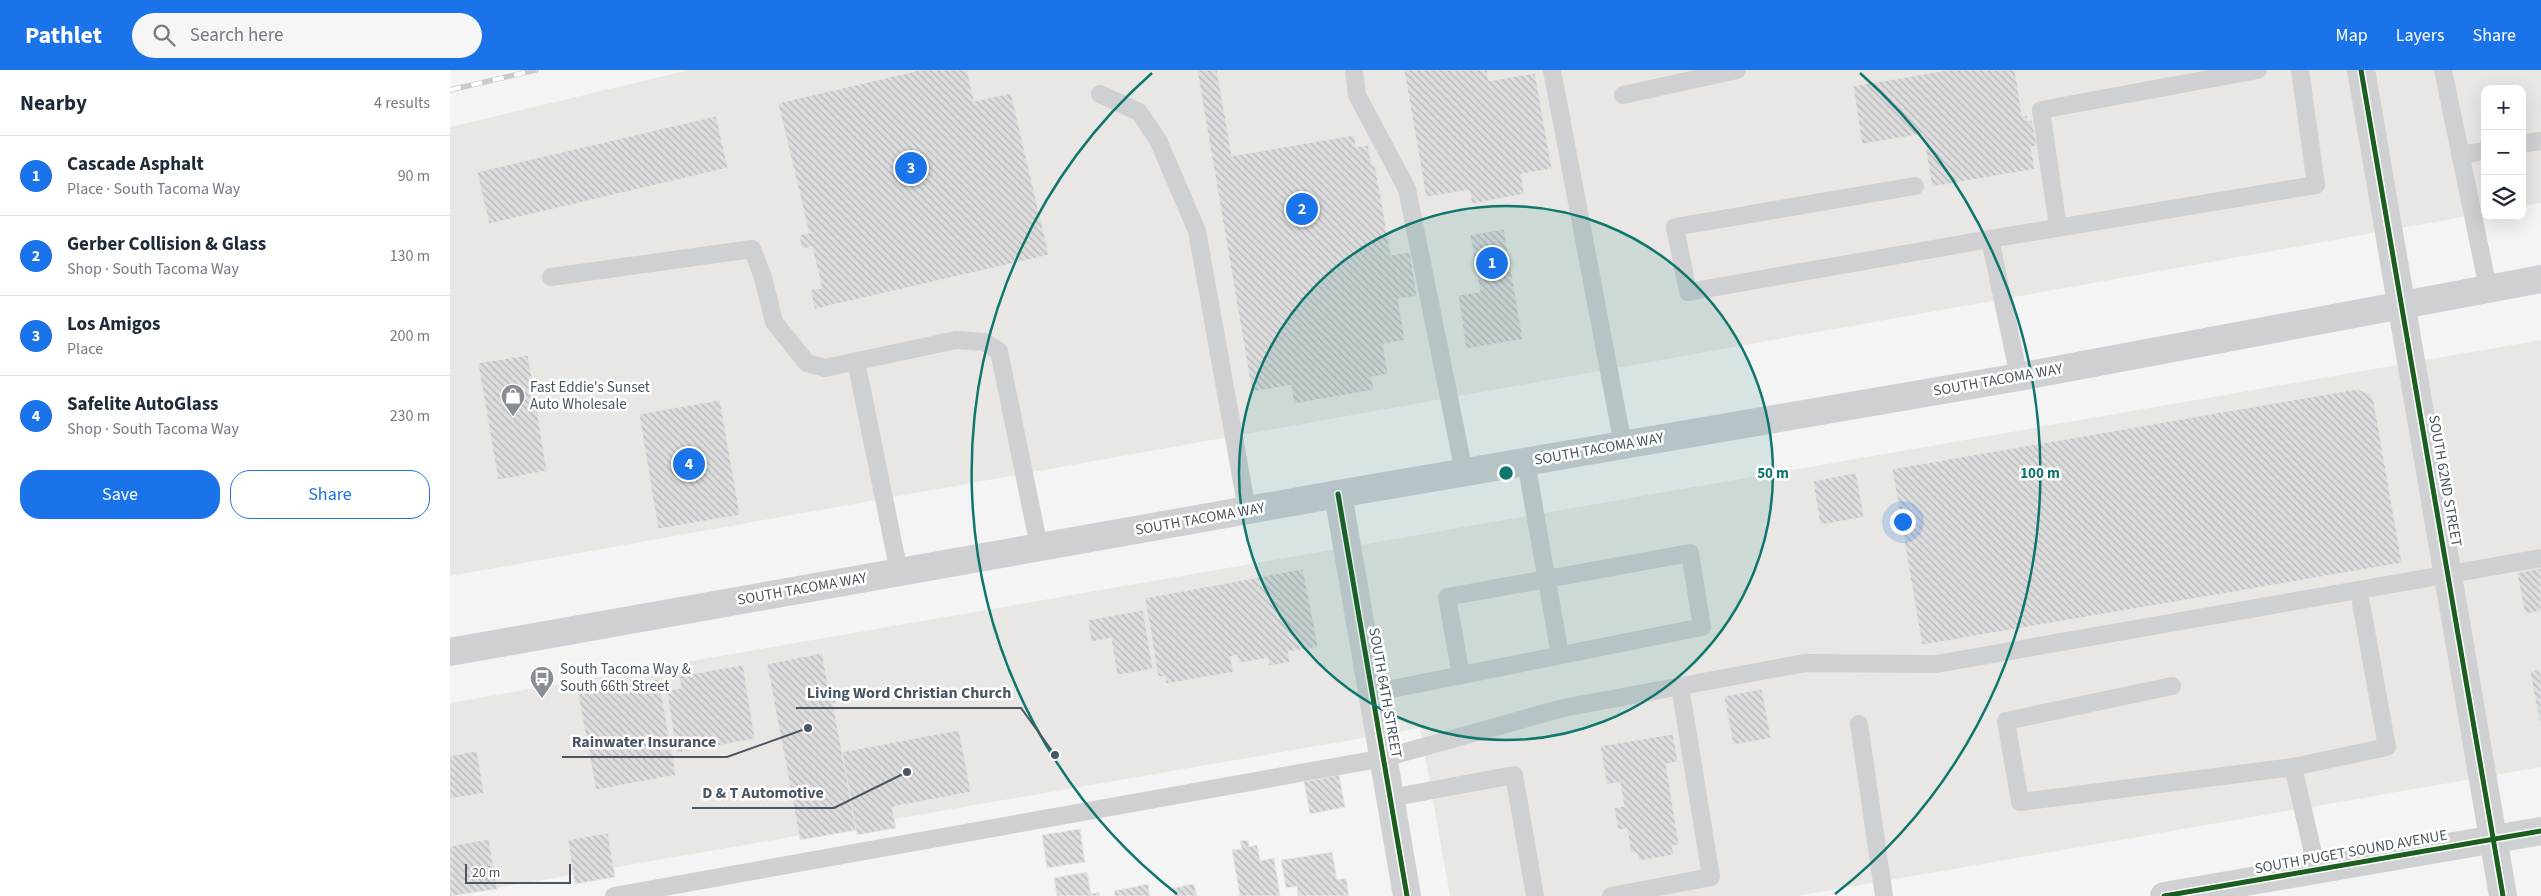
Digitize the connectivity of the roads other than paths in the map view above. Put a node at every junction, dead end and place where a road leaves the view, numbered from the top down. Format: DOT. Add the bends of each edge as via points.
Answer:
graph roads {
  1 [pos="1354,70"];
  2 [pos="1552,70"];
  3 [pos="1737,70"];
  4 [pos="2258,70"];
  5 [pos="2300,70"];
  6 [pos="2361,70"];
  7 [pos="2443,70"];
  8 [pos="1100,94"];
  9 [pos="1623,95"];
  10 [pos="2541,141"];
  11 [pos="2526,143"];
  12 [pos="2481,152"];
  13 [pos="2460,155"];
  14 [pos="1915,186"];
  15 [pos="2058,227"];
  16 [pos="1990,239"];
  17 [pos="550,277"];
  18 [pos="2541,279"];
  19 [pos="2488,288"];
  20 [pos="2403,303"];
  21 [pos="856,361"];
  22 [pos="2019,377"];
  23 [pos="1622,445"];
  24 [pos="1526,462"];
  25 [pos="1464,472"];
  26 [pos="1338,494"];
  27 [pos="1247,510"];
  28 [pos="1039,547"];
  29 [pos="2541,558"];
  30 [pos="899,572"];
  31 [pos="2448,573"];
  32 [pos="1546,579"];
  33 [pos="2361,603"];
  34 [pos="450,652"];
  35 [pos="1560,655"];
  36 [pos="1461,675"];
  37 [pos="1680,686"];
  38 [pos="2172,686"];
  39 [pos="1372,693"];
  40 [pos="1859,724"];
  41 [pos="1384,758"];
  42 [pos="2293,767"];
  43 [pos="1390,798"];
  44 [pos="2541,831"];
  45 [pos="2494,840"];
  46 [pos="2317,870"];
  47 [pos="614,896"];
  48 [pos="1407,896"];
  49 [pos="1535,896"];
  50 [pos="1611,896"];
  51 [pos="1884,896"];
  52 [pos="2164,896"];
  53 [pos="2503,896"];
  1 -- 25 [label="lane" via="1357,95 1407,188"];
  2 -- 23 [label="lane"];
  3 -- 9 [label="lane"];
  4 -- 15 [label="lane" via="2041,110"];
  5 -- 15 [label="lane" via="2316,185"];
  6 -- 20 [label="street, SOUTH 62ND STREET"];
  7 -- 13 [label="lane"];
  8 -- 27 [label="lane" via="1139,112 1158,140 1197,231"];
  10 -- 11 [label="lane"];
  12 -- 13 [label="lane"];
  13 -- 19 [label="lane"];
  14 -- 16 [label="lane" via="1674,227 1688,292"];
  15 -- 16 [label="lane"];
  16 -- 22 [label="lane"];
  17 -- 21 [label="lane" via="752,249 774,322 807,363 824,368"];
  18 -- 19 [label="main road, SOUTH TACOMA WAY"];
  19 -- 20 [label="main road, SOUTH TACOMA WAY"];
  20 -- 22 [label="main road, SOUTH TACOMA WAY"];
  20 -- 31 [label="street, SOUTH 62ND STREET"];
  21 -- 28 [label="lane" via="956,340 984,342 998,350"];
  21 -- 30 [label="lane"];
  22 -- 23 [label="main road, SOUTH TACOMA WAY"];
  23 -- 24 [label="main road, SOUTH TACOMA WAY"];
  24 -- 25 [label="main road, SOUTH TACOMA WAY"];
  24 -- 32 [label="lane"];
  25 -- 26 [label="main road, SOUTH TACOMA WAY"];
  26 -- 27 [label="main road, SOUTH TACOMA WAY"];
  26 -- 39 [label="street, SOUTH 64TH STREET"];
  27 -- 28 [label="main road, SOUTH TACOMA WAY"];
  28 -- 30 [label="main road, SOUTH TACOMA WAY"];
  29 -- 31 [label="lane"];
  30 -- 34 [label="main road, SOUTH TACOMA WAY"];
  31 -- 37 [label="lane" via="1936,664 1805,663"];
  31 -- 45 [label="street, SOUTH 62ND STREET"];
  32 -- 35 [label="lane"];
  32 -- 35 [label="lane" via="1690,553 1702,627"];
  32 -- 36 [label="lane" via="1447,597"];
  33 -- 42 [label="lane" via="2387,747"];
  35 -- 36 [label="lane"];
  36 -- 39 [label="lane"];
  37 -- 41 [label="lane" via="1563,708"];
  37 -- 50 [label="lane" via="1711,877"];
  38 -- 42 [label="lane" via="2006,721 2020,802"];
  39 -- 41 [label="street, SOUTH 64TH STREET"];
  40 -- 51 [label="lane"];
  41 -- 43 [label="street, SOUTH 64TH STREET"];
  41 -- 47 [label="lane"];
  42 -- 46 [label="lane"];
  43 -- 48 [label="street, SOUTH 64TH STREET"];
  43 -- 49 [label="lane" via="1514,775"];
  44 -- 45 [label="street, SOUTH PUGET SOUND AVENUE"];
  45 -- 46 [label="street, SOUTH PUGET SOUND AVENUE"];
  45 -- 53 [label="street, SOUTH 62ND STREET"];
  46 -- 52 [label="street, SOUTH PUGET SOUND AVENUE"];
}
